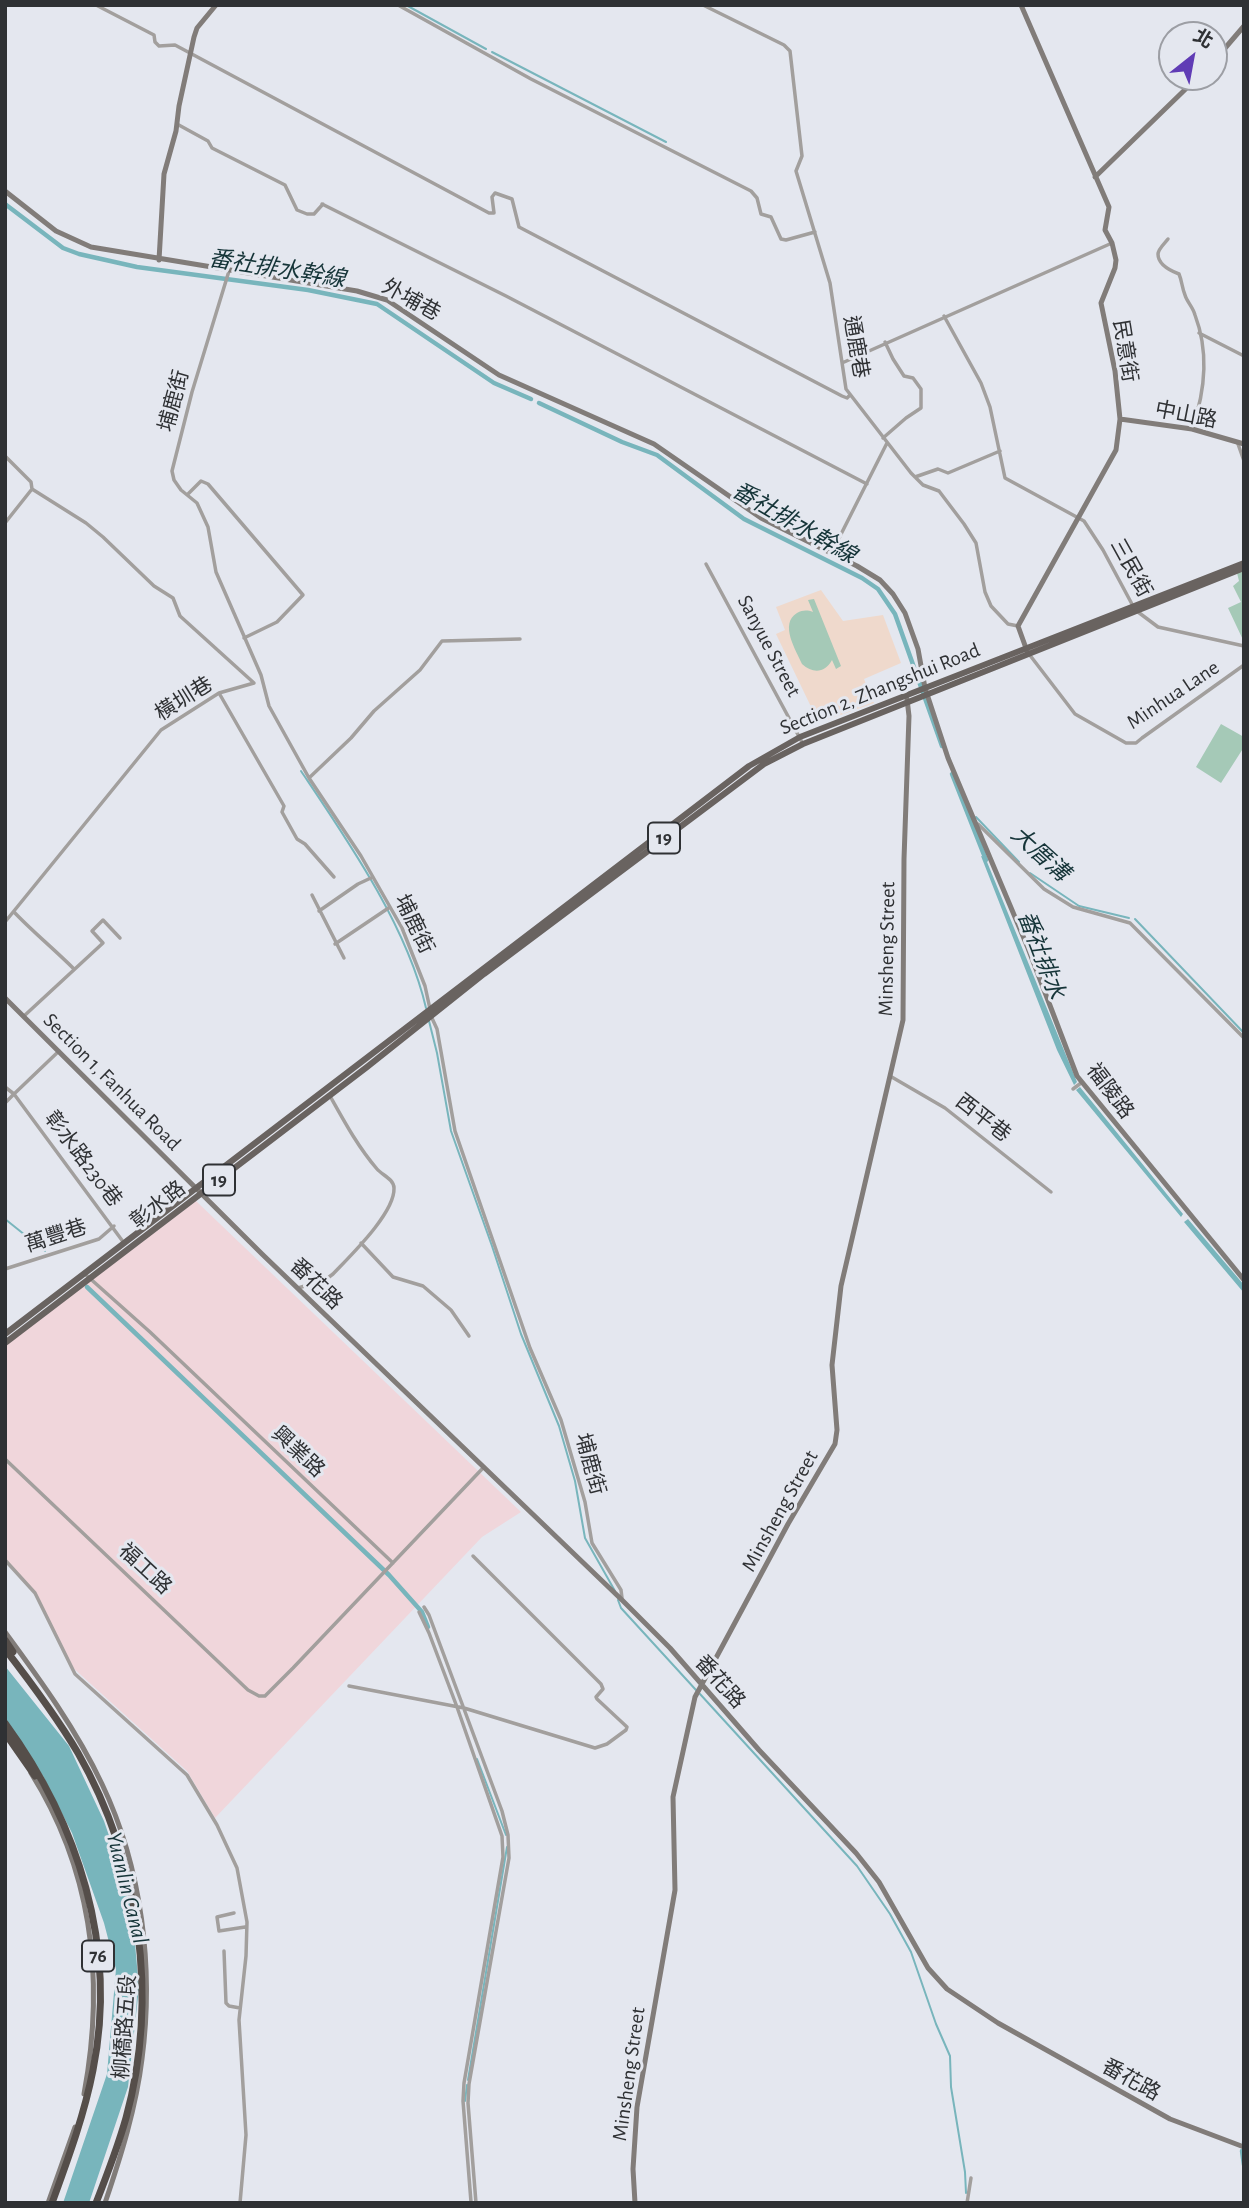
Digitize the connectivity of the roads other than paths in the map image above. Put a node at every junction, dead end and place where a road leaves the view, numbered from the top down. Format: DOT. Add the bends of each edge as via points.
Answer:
graph roads {
  1 [pos="96,5"];
  2 [pos="216,5"];
  3 [pos="398,5"];
  4 [pos="703,5"];
  5 [pos="1021,5"];
  6 [pos="1244,26"];
  7 [pos="1228,45"];
  8 [pos="190,53"];
  9 [pos="1184,91"];
  10 [pos="177,124"];
  11 [pos="1095,177"];
  12 [pos="5,191"];
  13 [pos="816,232"];
  14 [pos="1168,239"];
  15 [pos="1112,243"];
  16 [pos="159,260"];
  17 [pos="229,270"];
  18 [pos="944,316"];
  19 [pos="1199,333"];
  20 [pos="885,342"];
  21 [pos="1244,356"];
  22 [pos="842,363"];
  23 [pos="850,395"];
  24 [pos="1120,419"];
  25 [pos="1192,429"];
  26 [pos="883,438"];
  27 [pos="887,442"];
  28 [pos="1241,444"];
  29 [pos="1000,451"];
  30 [pos="5,456"];
  31 [pos="1244,461"];
  32 [pos="915,477"];
  33 [pos="867,484"];
  34 [pos="32,489"];
  35 [pos="188,494"];
  36 [pos="1078,518"];
  37 [pos="5,523"];
  38 [pos="831,554"];
  39 [pos="706,564"];
  40 [pos="1244,565"];
  41 [pos="1135,608"];
  42 [pos="1018,626"];
  43 [pos="244,638"];
  44 [pos="520,639"];
  45 [pos="1244,646"];
  46 [pos="1027,651"];
  47 [pos="1244,665"];
  48 [pos="219,693"];
  49 [pos="923,693"];
  50 [pos="907,699"];
  51 [pos="802,740"];
  52 [pos="309,778"];
  53 [pos="974,820"];
  54 [pos="334,877"];
  55 [pos="373,877"];
  56 [pos="312,895"];
  57 [pos="390,907"];
  58 [pos="320,911"];
  59 [pos="14,912"];
  60 [pos="5,922"];
  61 [pos="120,938"];
  62 [pos="334,944"];
  63 [pos="344,958"];
  64 [pos="74,969"];
  65 [pos="5,998"];
  66 [pos="430,1012"];
  67 [pos="24,1016"];
  68 [pos="1244,1038"];
  69 [pos="60,1051"];
  70 [pos="890,1076"];
  71 [pos="1081,1083"];
  72 [pos="5,1087"];
  73 [pos="1073,1088"];
  74 [pos="15,1094"];
  75 [pos="329,1095"];
  76 [pos="5,1103"];
  77 [pos="198,1191"];
  78 [pos="1051,1192"];
  79 [pos="114,1226"];
  80 [pos="124,1243"];
  81 [pos="360,1243"];
  82 [pos="5,1269"];
  83 [pos="88,1277"];
  84 [pos="1244,1279"];
  85 [pos="298,1288"];
  86 [pos="5,1334"];
  87 [pos="469,1336"];
  88 [pos="5,1343"];
  89 [pos="5,1459"];
  90 [pos="484,1467"];
  91 [pos="473,1556"];
  92 [pos="5,1560"];
  93 [pos="393,1563"];
  94 [pos="622,1600"];
  95 [pos="424,1607"];
  96 [pos="419,1612"];
  97 [pos="5,1632"];
  98 [pos="5,1640"];
  99 [pos="5,1648"];
  100 [pos="349,1686"];
  101 [pos="701,1686"];
  102 [pos="460,1708"];
  103 [pos="5,1723"];
  104 [pos="64,1732"];
  105 [pos="5,1735"];
  106 [pos="65,1825"];
  107 [pos="234,1913"];
  108 [pos="245,1927"];
  109 [pos="224,1951"];
  110 [pos="240,2008"];
  111 [pos="1244,2147"];
  112 [pos="971,2178"];
  113 [pos="474,2202"];
  114 [pos="50,2203"];
  115 [pos="96,2203"];
  116 [pos="104,2203"];
  117 [pos="240,2203"];
  118 [pos="635,2203"];
  119 [pos="967,2203"];
  1 -- 8 [label="street" via="154,36 159,46 175,45"];
  2 -- 8 [label="street" via="197,28"];
  3 -- 13 [label="street" via="751,191 761,214 771,217 781,239"];
  4 -- 13 [label="street, 通鹿巷" via="784,45 792,56 802,156 796,171"];
  5 -- 11 [label="street, 民意街"];
  6 -- 7 [label="street"];
  8 -- 10 [label="street"];
  8 -- 23 [label="street" via="489,213 494,213 495,193 512,199 519,227 842,396"];
  9 -- 11 [label="street"];
  10 -- 16 [label="street" via="164,174"];
  10 -- 33 [label="street" via="208,141 212,148 285,185 297,210 314,214 322,204"];
  11 -- 15 [label="street, 民意街" via="1109,207 1104,230"];
  12 -- 16 [label="street, 外埔巷" via="75,242"];
  13 -- 22 [label="street, 通鹿巷" via="830,283"];
  14 -- 19 [label="street" via="1158,256 1166,268 1179,274"];
  15 -- 18 [label="street"];
  15 -- 24 [label="street, 民意街" via="1115,268 1101,303"];
  16 -- 17 [label="street, 外埔巷"];
  17 -- 35 [label="street, 埔鹿街" via="172,471"];
  17 -- 38 [label="street, 外埔巷" via="387,300 499,375 654,444 761,518"];
  18 -- 20 [label="street"];
  18 -- 29 [label="street" via="981,383"];
  19 -- 21 [label="street"];
  19 -- 25 [label="street" via="1204,384"];
  20 -- 22 [label="street"];
  20 -- 26 [label="street" via="904,376 914,378 921,389 921,408"];
  22 -- 23 [label="street, 通鹿巷"];
  23 -- 26 [label="street, 通鹿巷"];
  24 -- 25 [label="street, 中山路"];
  24 -- 36 [label="street, 民意街" via="1116,450"];
  25 -- 28 [label="street, 中山路"];
  26 -- 27 [label="street, 通鹿巷"];
  27 -- 32 [label="street, 通鹿巷"];
  27 -- 33 [label="street"];
  28 -- 31 [label="street"];
  29 -- 32 [label="street" via="948,472 937,469"];
  29 -- 36 [label="street" via="1005,478"];
  30 -- 34 [label="street, 橫圳巷" via="32,482"];
  32 -- 42 [label="street, 通鹿巷" via="948,500 976,543 991,606 1008,624"];
  33 -- 38 [label="street"];
  34 -- 37 [label="street"];
  34 -- 48 [label="street, 橫圳巷" via="103,537 173,598 180,616 254,682"];
  35 -- 43 [label="street, 埔鹿街" via="208,527 216,572"];
  35 -- 43 [label="street" via="201,481 208,484 303,595 277,622"];
  36 -- 41 [label="street, 三民街" via="1093,532"];
  36 -- 42 [label="street, 民意街"];
  38 -- 49 [label="street, 福陵路" via="880,580 893,594 918,649"];
  39 -- 51 [label="street, Sanyue Street"];
  40 -- 41 [label="main road, Section 2, Zhangshui Road / 19"];
  41 -- 45 [label="street, 三民街" via="1158,627"];
  41 -- 46 [label="main road, Section 2, Zhangshui Road / 19"];
  42 -- 46 [label="street"];
  43 -- 52 [label="street, 埔鹿街" via="269,706"];
  44 -- 52 [label="street" via="442,641 420,670"];
  46 -- 47 [label="street, Minhua Lane" via="1075,714 1126,743 1136,743"];
  46 -- 49 [label="main road, Section 2, Zhangshui Road / 19"];
  48 -- 54 [label="street" via="284,806 282,812 297,839"];
  48 -- 59 [label="street, 橫圳巷" via="161,731"];
  49 -- 50 [label="main road, Section 2, Zhangshui Road / 19"];
  49 -- 53 [label="street, 福陵路"];
  50 -- 51 [label="main road, Section 2, Zhangshui Road / 19"];
  50 -- 70 [label="street, Minsheng Street" via="904,1020"];
  51 -- 66 [label="main road, Section 2, Zhangshui Road / 19" via="662,835"];
  52 -- 55 [label="street, 埔鹿街"];
  53 -- 68 [label="street" via="1044,890 1073,907 1130,923"];
  53 -- 71 [label="street, 福陵路"];
  55 -- 57 [label="street, 埔鹿街"];
  55 -- 58 [label="street"];
  56 -- 58 [label="street"];
  57 -- 62 [label="street"];
  57 -- 66 [label="street, 埔鹿街" via="415,959"];
  58 -- 62 [label="street"];
  59 -- 60 [label="street, 橫圳巷"];
  59 -- 64 [label="street"];
  61 -- 64 [label="street" via="103,920 92,931 103,943"];
  62 -- 63 [label="street"];
  64 -- 67 [label="street"];
  65 -- 67 [label="street, Section 1, Fanhua Road"];
  66 -- 75 [label="main road, 彰水路 / 19"];
  66 -- 77 [label="main road, 彰水路 / 19"];
  66 -- 94 [label="street, 埔鹿街" via="455,1131 530,1348 561,1420 592,1543 621,1590"];
  67 -- 69 [label="street, Section 1, Fanhua Road"];
  69 -- 74 [label="street"];
  69 -- 77 [label="street, Section 1, Fanhua Road"];
  70 -- 78 [label="street, 西平巷" via="945,1108"];
  70 -- 101 [label="street, Minsheng Street" via="841,1286 832,1366 835,1444"];
  71 -- 73 [label="street"];
  71 -- 84 [label="street, 福陵路"];
  72 -- 74 [label="street"];
  74 -- 76 [label="street"];
  74 -- 79 [label="street, 彰水路230巷"];
  75 -- 77 [label="main road, 彰水路 / 19"];
  75 -- 81 [label="street" via="376,1168 394,1185 387,1213"];
  77 -- 80 [label="main road, 彰水路 / 19"];
  77 -- 83 [label="main road, 彰水路 / 19"];
  77 -- 85 [label="street, 番花路"];
  79 -- 80 [label="street, 彰水路230巷"];
  79 -- 82 [label="street, 萬豐巷" via="99,1239"];
  80 -- 83 [label="main road, 彰水路 / 19"];
  81 -- 85 [label="street" via="324,1280"];
  81 -- 87 [label="street" via="393,1278 423,1286 451,1310"];
  83 -- 86 [label="main road, 彰水路 / 19"];
  83 -- 88 [label="main road, 彰水路 / 19"];
  83 -- 93 [label="street, 興業路"];
  85 -- 90 [label="street, 番花路"];
  89 -- 93 [label="street, 福工路" via="259,1696 265,1696"];
  90 -- 93 [label="street"];
  90 -- 94 [label="street, 番花路"];
  91 -- 102 [label="street" via="601,1684 597,1699 626,1727 595,1748"];
  92 -- 108 [label="street" via="35,1593 75,1674 187,1775 237,1868"];
  94 -- 101 [label="street, 番花路"];
  95 -- 102 [label="street"];
  96 -- 102 [label="street"];
  97 -- 116 [label="street, 柳橋路五段" via="60,1709 102,1784 123,1840 140,1908 147,1998 142,2061 130,2122"];
  98 -- 104 [label="highway"];
  99 -- 104 [label="highway, 76"];
  100 -- 102 [label="street"];
  101 -- 111 [label="street, 番花路" via="856,1853 879,1882 928,1968 947,1989 1147,2107"];
  101 -- 118 [label="street, Minsheng Street" via="674,1797 675,1890 636,2107"];
  102 -- 113 [label="street" via="500,1826 503,1857 463,2092"];
  103 -- 106 [label="highway, 76"];
  104 -- 115 [label="highway, 76" via="108,1818 131,1887 139,1939 142,1987 134,2081"];
  105 -- 106 [label="highway"];
  105 -- 114 [label="street, 柳橋路五段" via="61,1828 79,1881 92,1946 92,2053 83,2100"];
  106 -- 114 [label="highway, 76" via="92,1910 100,2018 85,2104"];
  107 -- 108 [label="street" via="217,1917 219,1931"];
  108 -- 110 [label="street"];
  109 -- 110 [label="street" via="226,2003"];
  110 -- 117 [label="street" via="246,2135"];
  112 -- 119 [label="street"];
}
